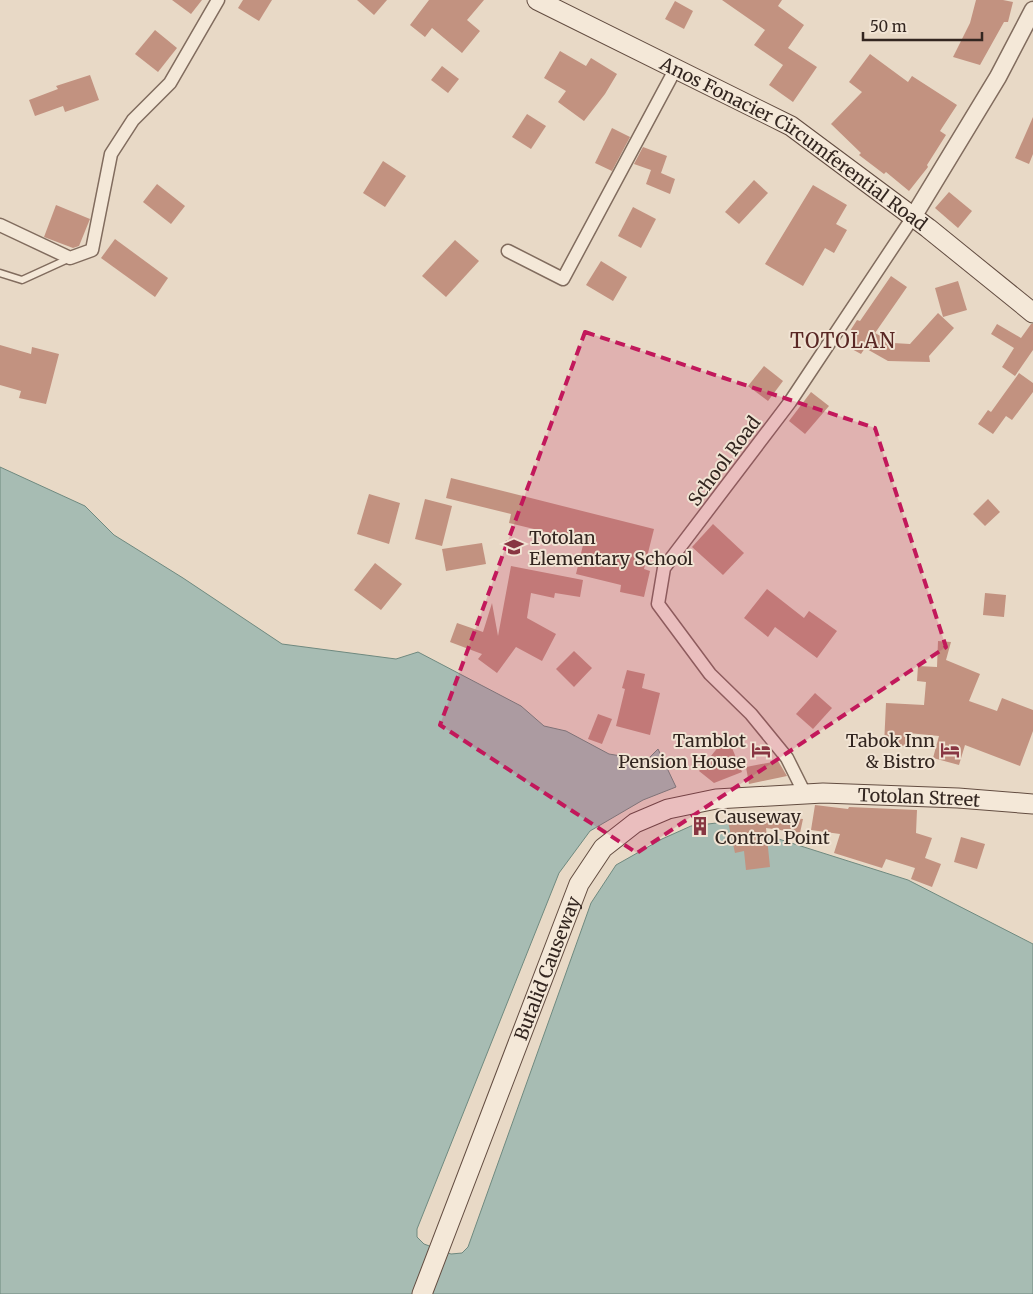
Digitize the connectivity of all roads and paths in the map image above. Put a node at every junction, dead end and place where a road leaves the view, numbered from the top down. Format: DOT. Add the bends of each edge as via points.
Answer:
graph roads {
  1 [pos="218,0"];
  2 [pos="537,0"];
  3 [pos="1033,10"];
  4 [pos="676,68"];
  5 [pos="913,217"];
  6 [pos="0,225"];
  7 [pos="508,251"];
  8 [pos="70,258"];
  9 [pos="0,273"];
  10 [pos="1033,313"];
  11 [pos="805,794"];
  12 [pos="1033,804"];
  13 [pos="422,1294"];
  1 -- 8 [label="street" via="170,83 133,120 111,154 92,250"];
  2 -- 4 [label="main road, Anos Fonacier Circumferential Road"];
  3 -- 5 [label="street" via="998,77"];
  4 -- 5 [label="main road, Anos Fonacier Circumferential Road" via="791,126"];
  4 -- 7 [label="street" via="563,278"];
  5 -- 10 [label="main road, Anos Fonacier Circumferential Road"];
  5 -- 11 [label="street, School Road" via="790,402 664,568 658,604 710,674 751,714 787,758"];
  6 -- 8 [label="street"];
  8 -- 9 [label="lane" via="22,280"];
  11 -- 12 [label="main road, Totolan Street" via="958,798"];
  11 -- 13 [label="main road, Butalid Causeway" via="716,799 668,809 635,822 603,848 579,884"];
}
